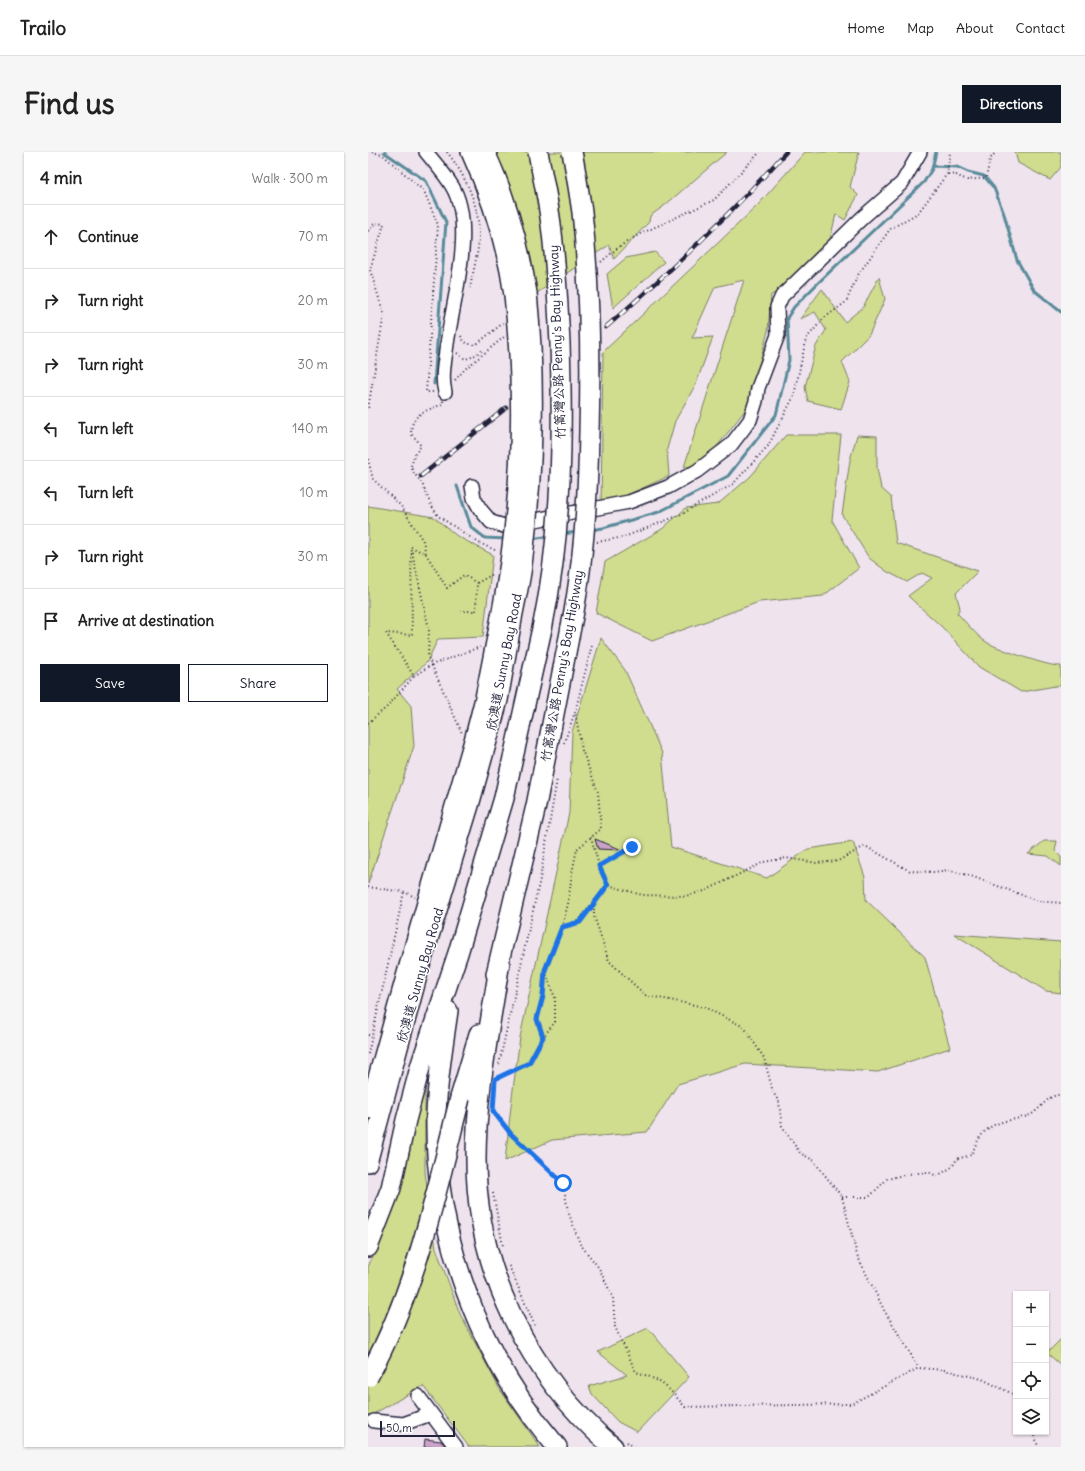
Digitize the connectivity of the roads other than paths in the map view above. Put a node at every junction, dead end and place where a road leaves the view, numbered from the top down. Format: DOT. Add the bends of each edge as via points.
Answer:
graph roads {
  1 [pos="426,152"];
  2 [pos="470,152"];
  3 [pos="486,152"];
  4 [pos="538,152"];
  5 [pos="572,152"];
  6 [pos="920,152"];
  7 [pos="521,294"];
  8 [pos="445,392"];
  9 [pos="472,486"];
  10 [pos="507,618"];
  11 [pos="458,952"];
  12 [pos="500,961"];
  13 [pos="368,1110"];
  14 [pos="368,1163"];
  15 [pos="368,1247"];
  16 [pos="368,1377"];
  17 [pos="418,1396"];
  18 [pos="431,1414"];
  19 [pos="374,1421"];
  20 [pos="617,1443"];
  21 [pos="456,1447"];
  22 [pos="557,1447"];
  1 -- 8 [label="lane" via="453,187 460,208 463,247 442,384"];
  2 -- 7 [label="main road, 欣澳道 Sunny Bay Road" via="484,182"];
  3 -- 7 [label="main road, 欣澳道 Sunny Bay Road" via="498,178 520,248"];
  4 -- 11 [label="highway, 竹篙灣公路 Penny's Bay Highway, bridge" via="550,218 558,302 561,448 556,541 543,624 504,798"];
  5 -- 12 [label="highway, 竹篙灣公路 Penny's Bay Highway, bridge" via="582,212 589,302 588,496 576,601 536,806"];
  6 -- 9 [label="lane" via="902,183 782,296 777,307 778,335 758,388 750,420 732,445 697,471 668,487 629,502 504,526 491,522 480,509 474,498"];
  7 -- 10 [label="main road, 欣澳道 Sunny Bay Road, bridge" via="517,464"];
  10 -- 13 [label="main road, 欣澳道 Sunny Bay Road"];
  10 -- 14 [label="main road, 欣澳道 Sunny Bay Road" via="499,700 492,730 420,969"];
  11 -- 15 [label="highway" via="421,1064 391,1188"];
  11 -- 22 [label="highway" via="437,1093 437,1156 444,1213 457,1263 479,1323 498,1363"];
  12 -- 16 [label="highway, bridge" via="460,1098 426,1232 393,1327"];
  12 -- 20 [label="highway" via="481,1080 476,1135 477,1180 486,1242 505,1300 521,1335 539,1365 574,1410"];
  17 -- 18 [label="lane"];
  18 -- 19 [label="lane" via="408,1423"];
  18 -- 21 [label="lane"];
}
